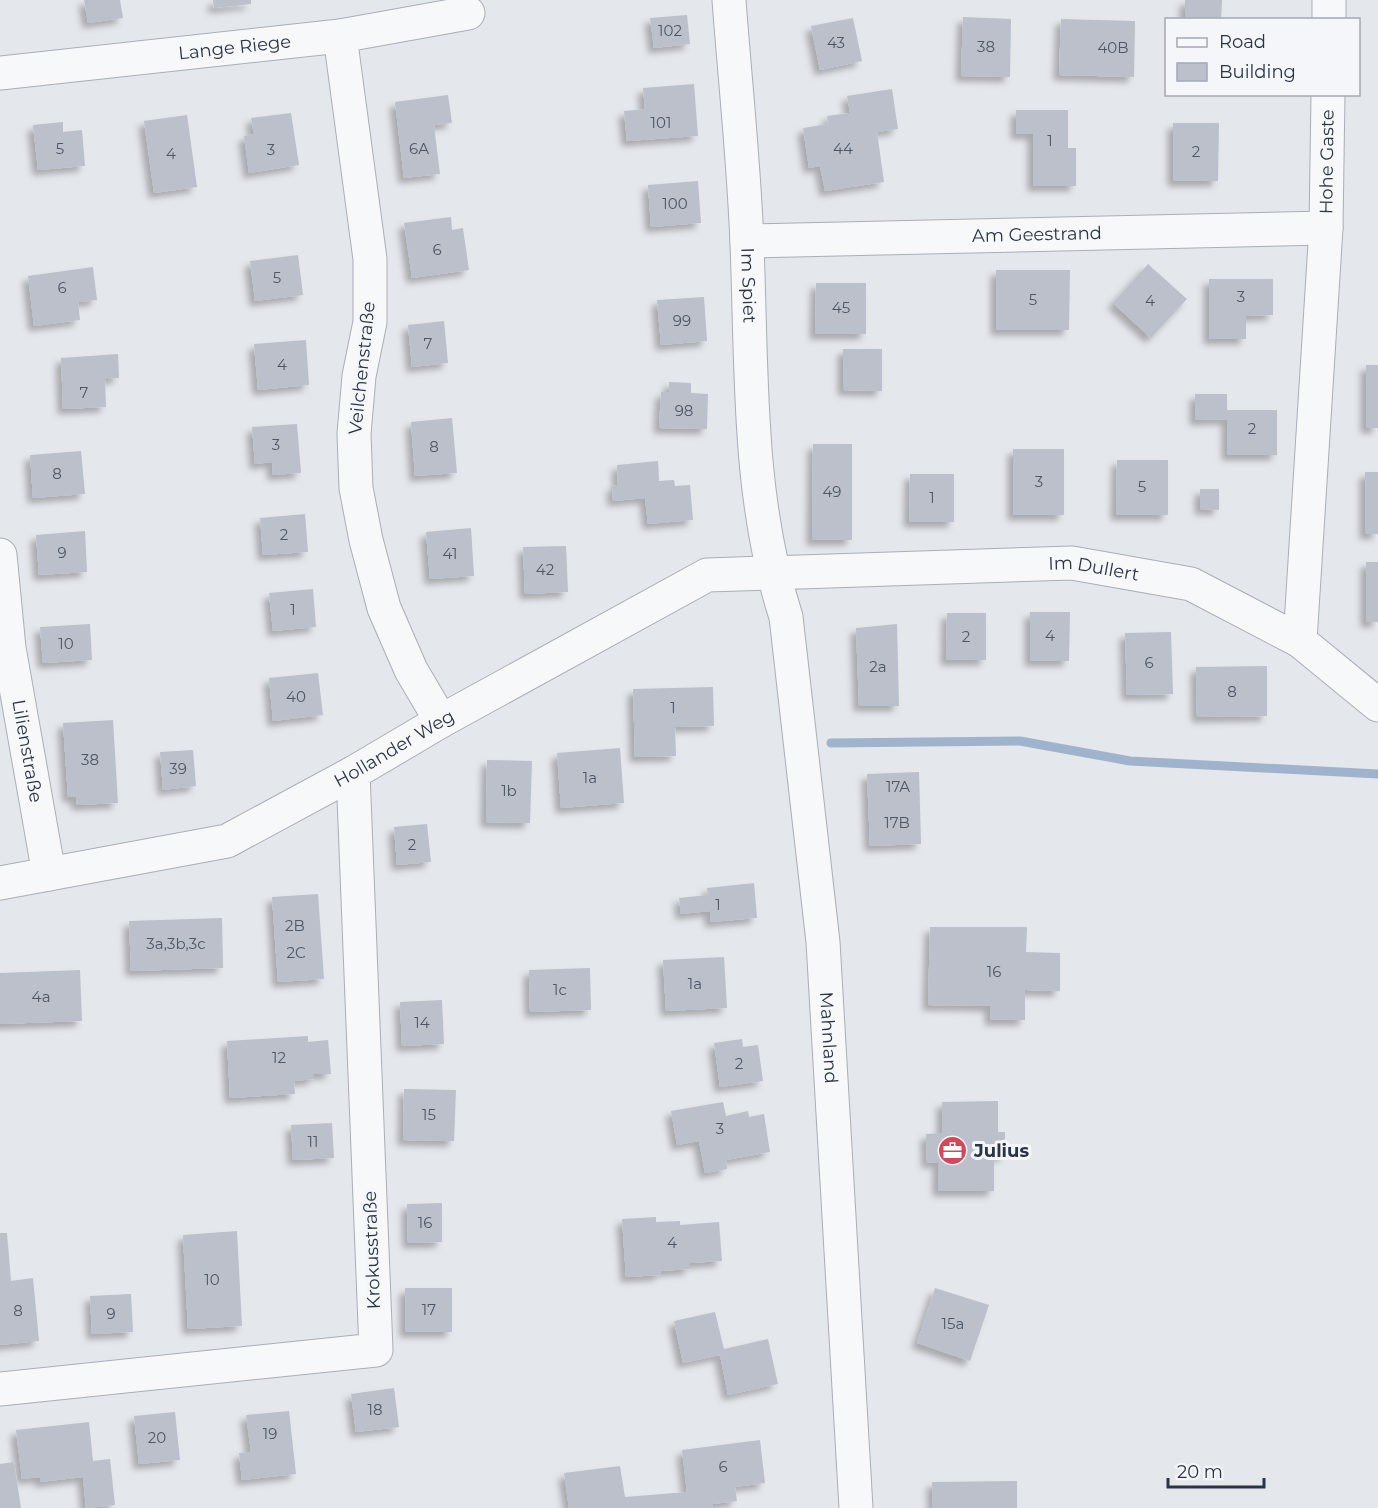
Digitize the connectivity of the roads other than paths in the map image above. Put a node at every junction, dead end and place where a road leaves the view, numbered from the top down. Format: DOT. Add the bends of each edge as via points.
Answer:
graph roads {
  1 [pos="729,0"];
  2 [pos="1329,0"];
  3 [pos="468,13"];
  4 [pos="1329,18"];
  5 [pos="340,36"];
  6 [pos="0,73"];
  7 [pos="1328,96"];
  8 [pos="1326,228"];
  9 [pos="747,240"];
  10 [pos="0,555"];
  11 [pos="771,571"];
  12 [pos="1300,641"];
  13 [pos="1378,705"];
  14 [pos="441,722"];
  15 [pos="353,773"];
  16 [pos="48,874"];
  17 [pos="0,883"];
  18 [pos="0,1389"];
  19 [pos="856,1508"];
  1 -- 9 [label="street, Im Spiet"];
  2 -- 4 [label="street"];
  3 -- 5 [label="street, Lange Riege"];
  5 -- 6 [label="street, Lange Riege"];
  5 -- 14 [label="street, Veilchenstraße" via="370,260 370,322 359,376 354,434 356,488 384,608 411,670"];
  7 -- 8 [label="street, Hohe Gaste"];
  8 -- 9 [label="street, Am Geestrand"];
  8 -- 12 [label="street, Hohe Gaste"];
  9 -- 11 [label="street, Im Spiet" via="756,482"];
  10 -- 16 [label="street, Lilienstraße" via="9,648"];
  11 -- 12 [label="street, Im Dullert" via="1072,563 1191,584"];
  11 -- 14 [label="street, Hollander Weg" via="707,575"];
  11 -- 19 [label="street, Mahnland" via="786,617 823,942"];
  12 -- 13 [label="street, Im Dullert"];
  14 -- 15 [label="street, Hollander Weg"];
  15 -- 16 [label="street, Hollander Weg" via="227,841"];
  15 -- 18 [label="street, Krokusstraße" via="376,1350"];
  16 -- 17 [label="street, Hollander Weg"];
}
